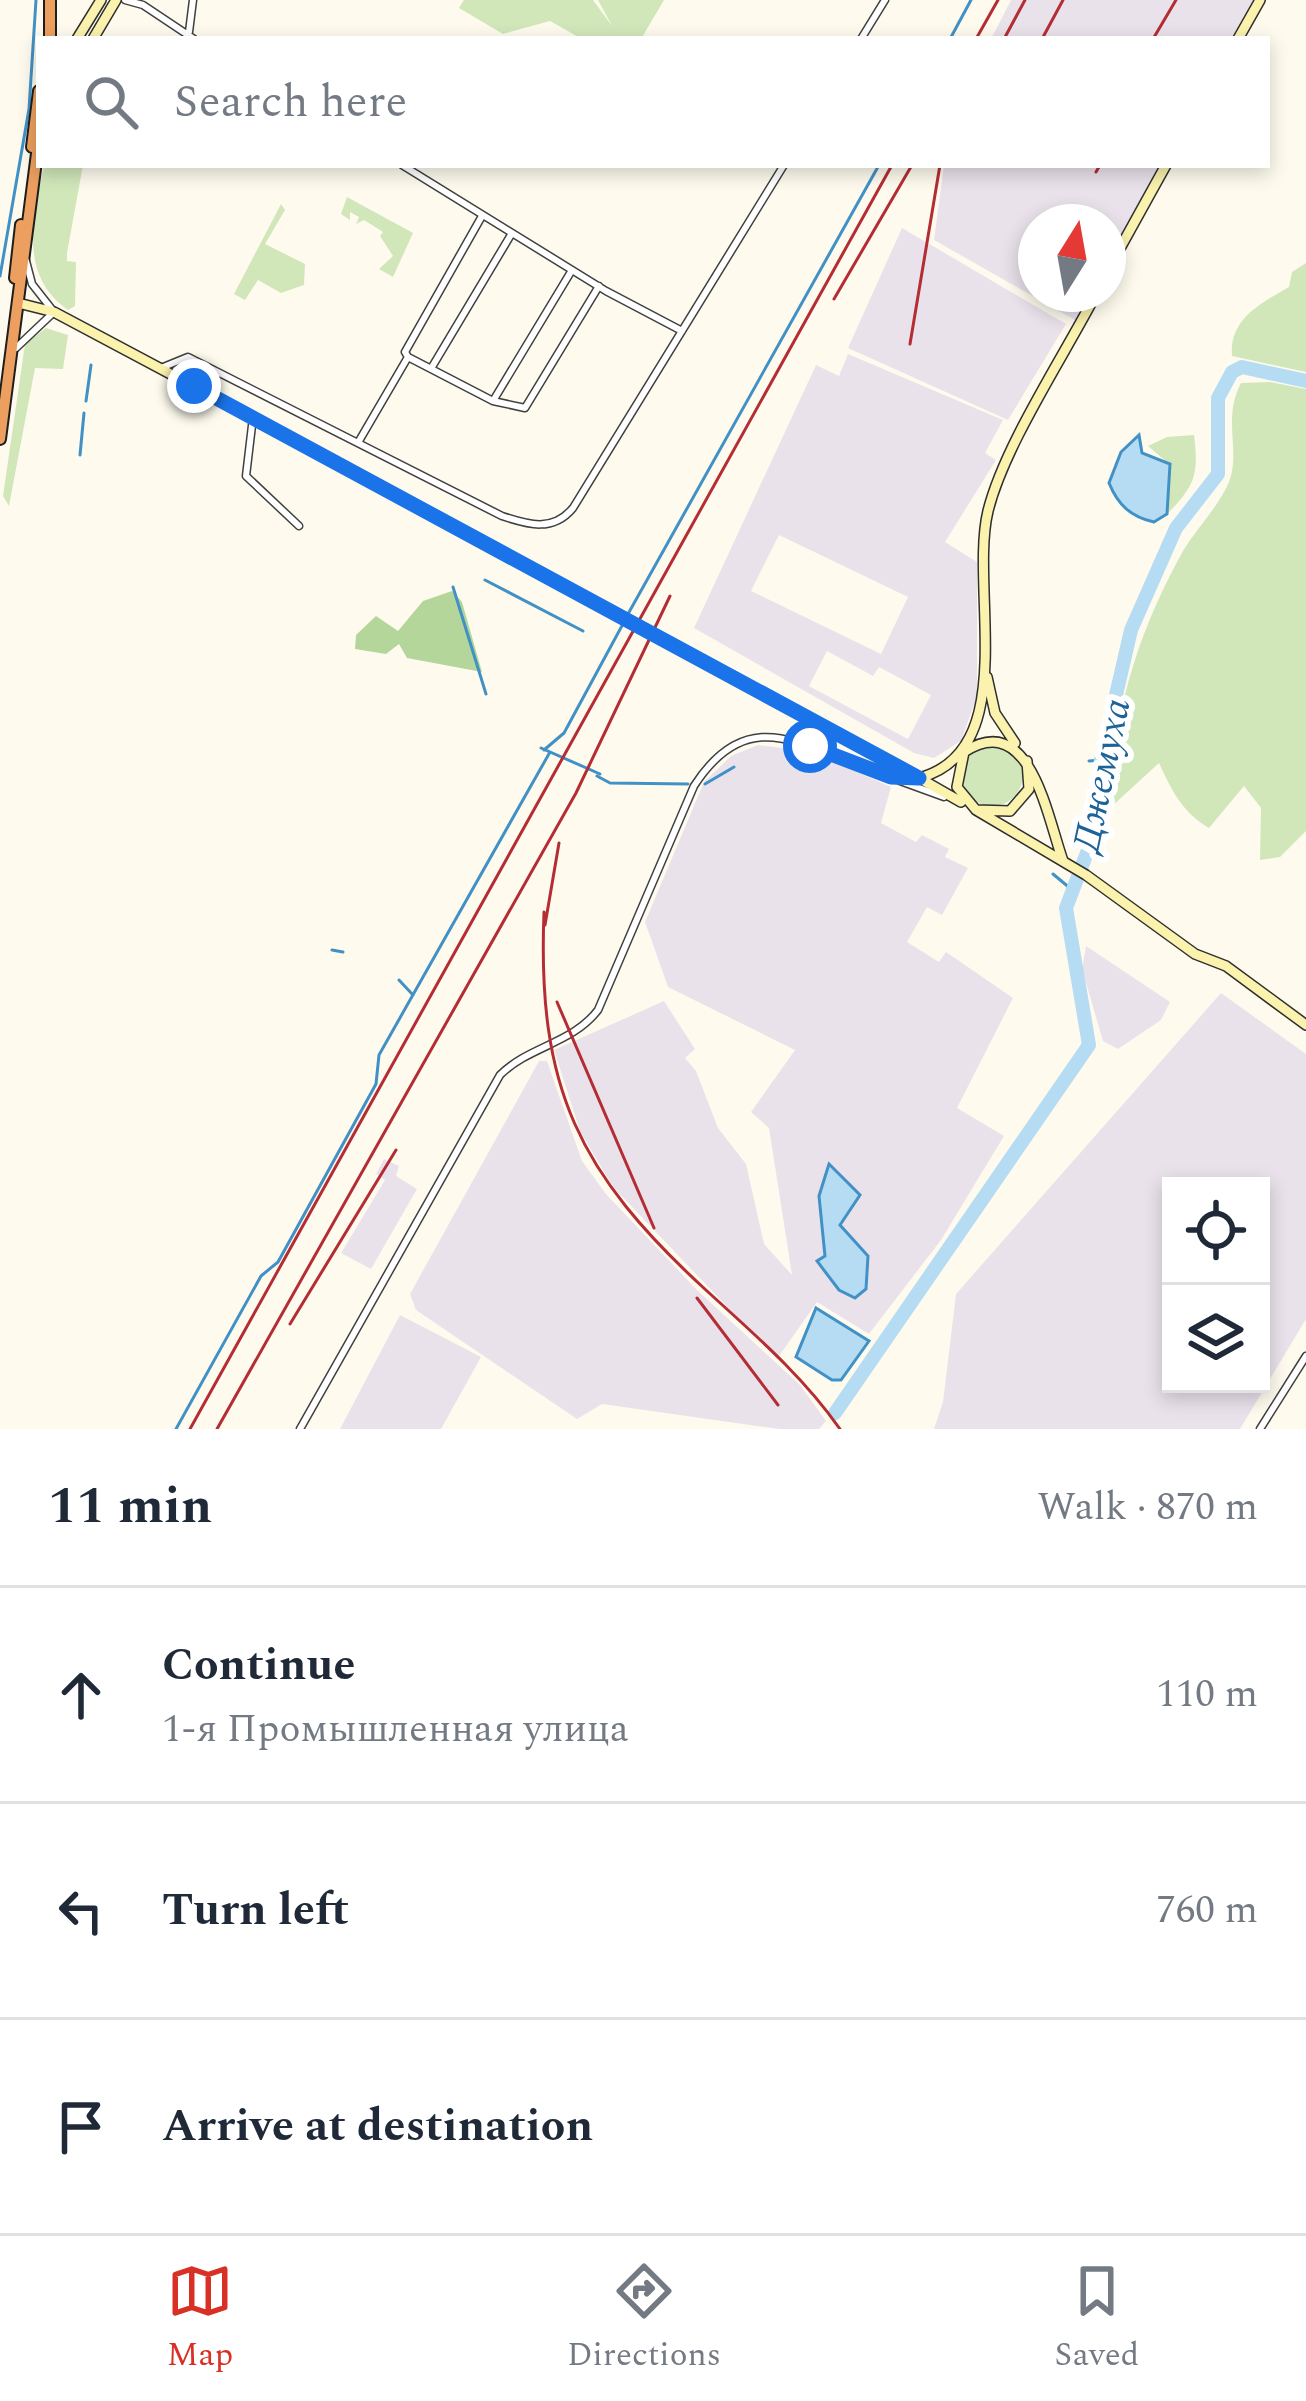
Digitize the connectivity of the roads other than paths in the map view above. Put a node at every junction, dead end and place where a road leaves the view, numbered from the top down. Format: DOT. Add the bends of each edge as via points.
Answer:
graph roads {
  1 [pos="48,0"];
  2 [pos="101,0"];
  3 [pos="120,0"];
  4 [pos="193,0"];
  5 [pos="885,0"];
  6 [pos="1260,0"];
  7 [pos="191,35"];
  8 [pos="47,36"];
  9 [pos="79,36"];
  10 [pos="95,36"];
  11 [pos="863,36"];
  12 [pos="1240,36"];
  13 [pos="36,114"];
  14 [pos="36,167"];
  15 [pos="407,168"];
  16 [pos="782,168"];
  17 [pos="1164,168"];
  18 [pos="482,216"];
  19 [pos="512,233"];
  20 [pos="1126,237"];
  21 [pos="25,258"];
  22 [pos="572,270"];
  23 [pos="598,286"];
  24 [pos="18,303"];
  25 [pos="1087,312"];
  26 [pos="54,313"];
  27 [pos="682,331"];
  28 [pos="11,355"];
  29 [pos="408,357"];
  30 [pos="161,368"];
  31 [pos="433,368"];
  32 [pos="493,400"];
  33 [pos="253,417"];
  34 [pos="0,439"];
  35 [pos="359,441"];
  36 [pos="299,526"];
  37 [pos="985,666"];
  38 [pos="964,752"];
  39 [pos="1025,758"];
  40 [pos="891,777"];
  41 [pos="919,778"];
  42 [pos="973,808"];
  43 [pos="1065,862"];
  44 [pos="1306,1025"];
  45 [pos="1306,1356"];
  46 [pos="300,1429"];
  47 [pos="1260,1429"];
  1 -- 8 [label="highway"];
  2 -- 9 [label="street"];
  3 -- 7 [label="street"];
  3 -- 10 [label="street"];
  4 -- 7 [label="street"];
  5 -- 11 [label="street"];
  6 -- 12 [label="street"];
  13 -- 24 [label="highway"];
  14 -- 21 [label="highway"];
  15 -- 18 [label="street"];
  16 -- 27 [label="street"];
  17 -- 20 [label="street"];
  18 -- 19 [label="street"];
  18 -- 29 [label="street"];
  19 -- 22 [label="street"];
  19 -- 31 [label="street"];
  21 -- 24 [label="highway"];
  21 -- 26 [label="street"];
  22 -- 23 [label="street"];
  22 -- 32 [label="street"];
  23 -- 27 [label="street"];
  23 -- 32 [label="street" via="525,408"];
  24 -- 26 [label="street"];
  24 -- 28 [label="highway"];
  25 -- 37 [label="street" via="988,510"];
  26 -- 28 [label="street"];
  26 -- 30 [label="street"];
  27 -- 35 [label="street" via="573,508 556,522 502,516"];
  28 -- 34 [label="highway"];
  29 -- 31 [label="street"];
  29 -- 35 [label="street"];
  30 -- 33 [label="street"];
  30 -- 35 [label="street" via="188,357"];
  31 -- 32 [label="street"];
  33 -- 36 [label="street" via="245,476"];
  33 -- 41 [label="street, bridge"];
  37 -- 38 [label="street" via="981,709"];
  37 -- 39 [label="street" via="995,713"];
  38 -- 39 [label="street" via="998,740"];
  38 -- 41 [label="street"];
  38 -- 42 [label="street" via="956,780"];
  39 -- 42 [label="street" via="1030,782 1022,802 1003,813"];
  39 -- 43 [label="street"];
  40 -- 41 [label="street"];
  40 -- 42 [label="street"];
  40 -- 46 [label="street" via="780,736 754,736 710,761 598,1010 574,1034 500,1075"];
  41 -- 42 [label="street"];
  42 -- 43 [label="street"];
  43 -- 44 [label="street"];
  45 -- 47 [label="street"];
}
